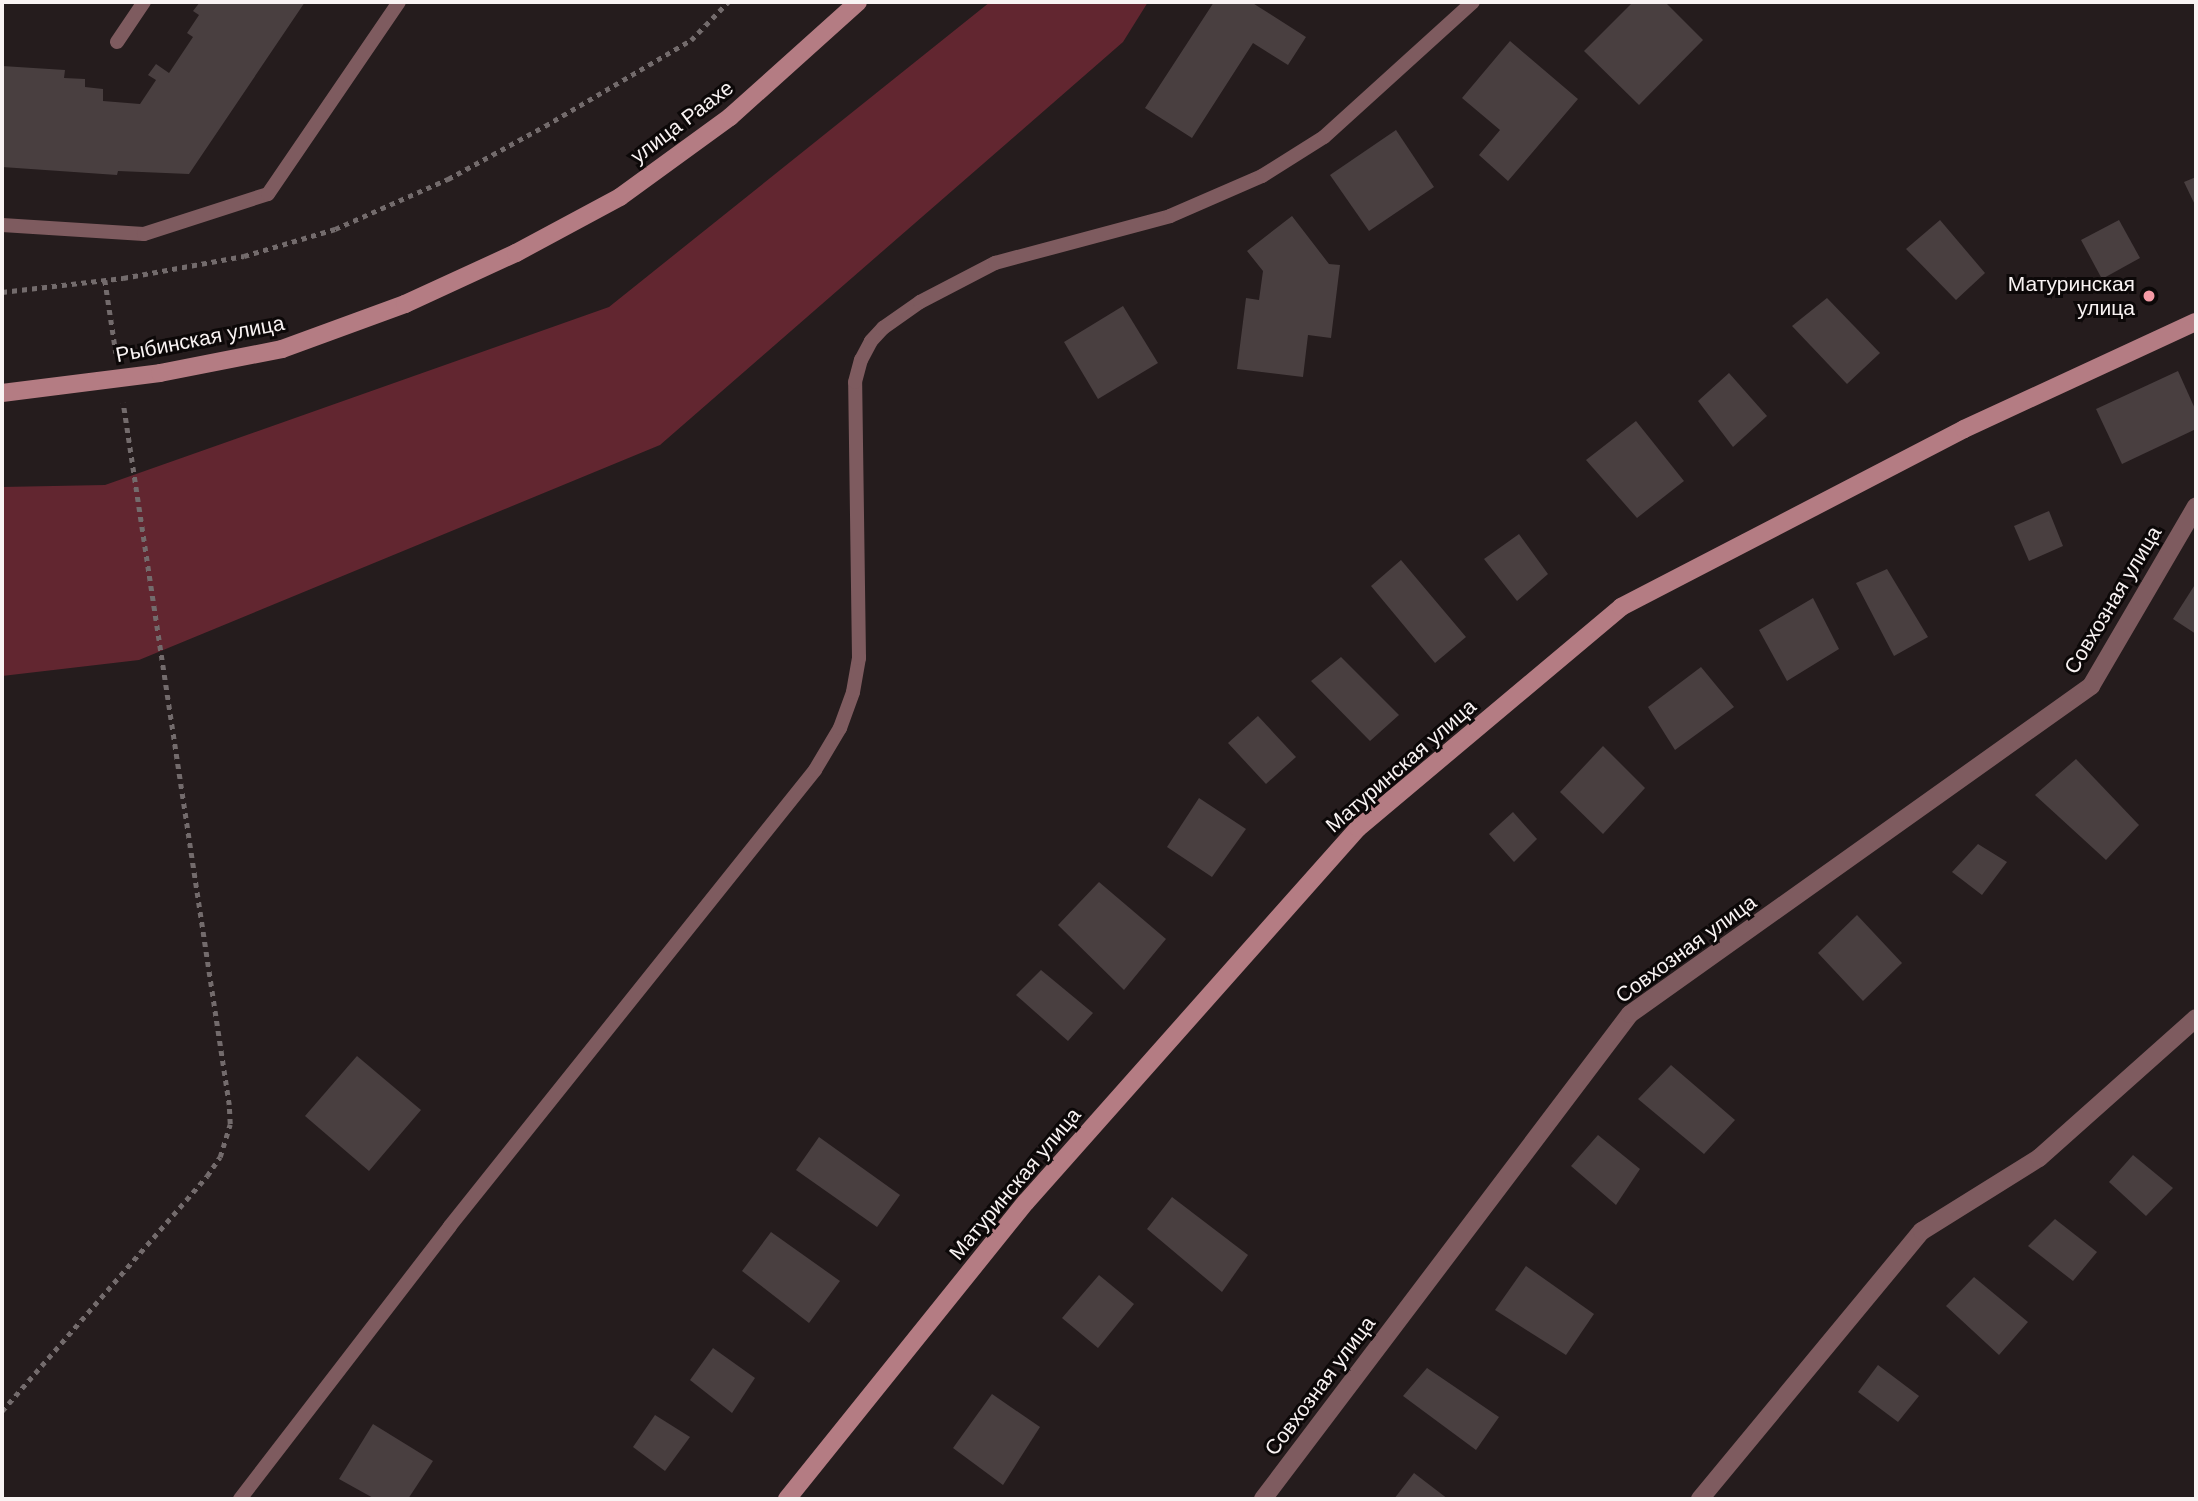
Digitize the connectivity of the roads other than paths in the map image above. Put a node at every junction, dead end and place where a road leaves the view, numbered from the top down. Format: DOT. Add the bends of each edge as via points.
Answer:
graph roads {
  1 [pos="144,2"];
  2 [pos="399,2"];
  3 [pos="858,2"];
  4 [pos="1473,2"];
  5 [pos="117,42"];
  6 [pos="2,225"];
  7 [pos="516,253"];
  8 [pos="2196,322"];
  9 [pos="2,394"];
  10 [pos="2196,506"];
  11 [pos="2196,1018"];
  12 [pos="240,1499"];
  13 [pos="787,1499"];
  14 [pos="1263,1499"];
  15 [pos="1700,1499"];
  1 -- 5 [label="lane"];
  2 -- 6 [label="lane" via="268,194 144,234"];
  3 -- 7 [label="street, улица Раахе" via="730,117 620,197"];
  4 -- 12 [label="lane" via="1324,137 1262,176 1170,216 995,263 920,302 871,341 855,382 859,658 840,728 815,770 450,1226"];
  7 -- 9 [label="street, Рыбинская улица" via="405,304 282,349"];
  8 -- 13 [label="street, Матуринская улица" via="1964,429 1621,607 1358,828 1026,1202"];
  10 -- 14 [label="street, Совхозная улица" via="2091,686 1630,1014"];
  11 -- 15 [label="street" via="2039,1158 1922,1231"];
}
